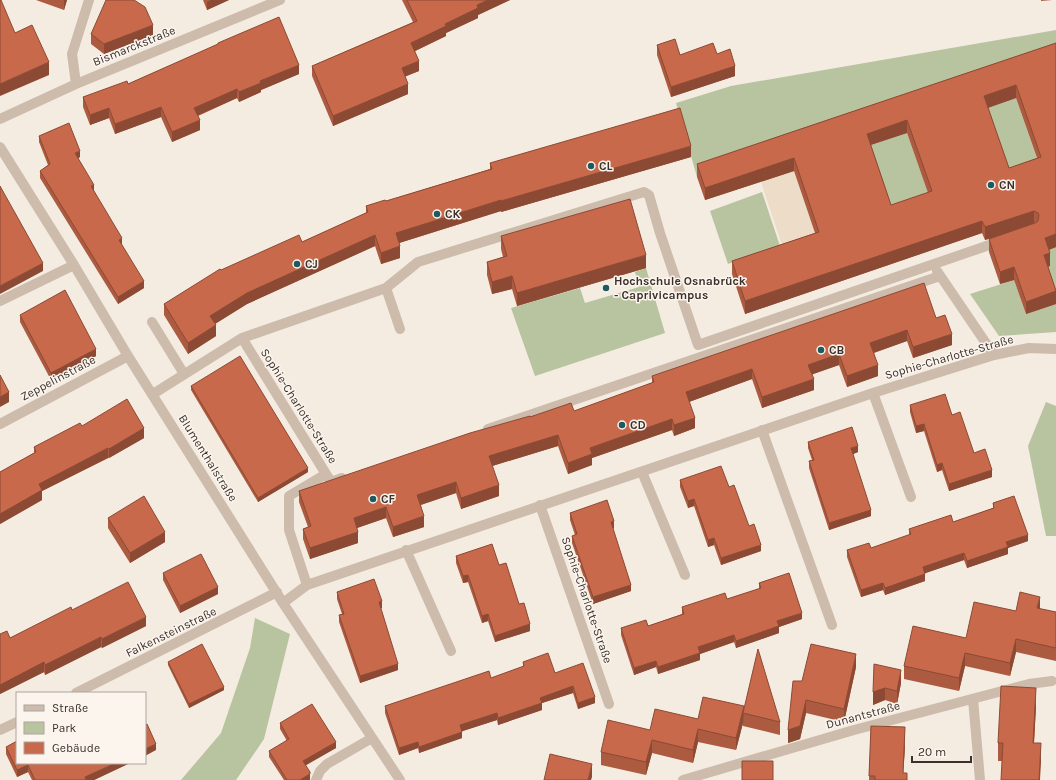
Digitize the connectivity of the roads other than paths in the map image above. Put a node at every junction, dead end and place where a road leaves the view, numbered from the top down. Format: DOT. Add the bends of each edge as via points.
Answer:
graph roads {
  1 [pos="89,0"];
  2 [pos="280,0"];
  3 [pos="76,84"];
  4 [pos="0,119"];
  5 [pos="0,147"];
  6 [pos="1011,237"];
  7 [pos="933,264"];
  8 [pos="74,265"];
  9 [pos="940,276"];
  10 [pos="386,288"];
  11 [pos="0,301"];
  12 [pos="152,322"];
  13 [pos="400,329"];
  14 [pos="242,338"];
  15 [pos="1056,349"];
  16 [pos="994,355"];
  17 [pos="128,356"];
  18 [pos="184,374"];
  19 [pos="873,393"];
  20 [pos="153,394"];
  21 [pos="0,424"];
  22 [pos="762,430"];
  23 [pos="477,432"];
  24 [pos="642,472"];
  25 [pos="326,474"];
  26 [pos="352,474"];
  27 [pos="911,497"];
  28 [pos="540,505"];
  29 [pos="406,550"];
  30 [pos="685,575"];
  31 [pos="308,585"];
  32 [pos="277,592"];
  33 [pos="283,603"];
  34 [pos="832,625"];
  35 [pos="451,651"];
  36 [pos="1052,681"];
  37 [pos="78,692"];
  38 [pos="973,699"];
  39 [pos="609,704"];
  40 [pos="16,722"];
  41 [pos="0,730"];
  42 [pos="372,738"];
  43 [pos="316,780"];
  44 [pos="400,780"];
  45 [pos="683,780"];
  46 [pos="980,780"];
  1 -- 3 [label="street" via="72,54"];
  2 -- 3 [label="street, Bismarckstraße"];
  3 -- 4 [label="street, Bismarckstraße"];
  5 -- 8 [label="street, Blumenthalstraße"];
  6 -- 7 [label="street"];
  7 -- 9 [label="street"];
  7 -- 10 [label="street" via="698,345 649,195 644,192 418,262"];
  8 -- 11 [label="street"];
  8 -- 17 [label="street, Blumenthalstraße"];
  9 -- 16 [label="street"];
  9 -- 23 [label="street"];
  10 -- 13 [label="street"];
  10 -- 14 [label="street"];
  12 -- 18 [label="street"];
  14 -- 18 [label="street"];
  14 -- 25 [label="street, Sophie-Charlotte-Straße"];
  15 -- 16 [label="street, Sophie-Charlotte-Straße" via="1029,348"];
  16 -- 19 [label="street, Sophie-Charlotte-Straße"];
  17 -- 20 [label="street, Blumenthalstraße"];
  17 -- 21 [label="street, Zeppelinstraße"];
  18 -- 20 [label="street"];
  19 -- 22 [label="street, Sophie-Charlotte-Straße"];
  19 -- 27 [label="street, Sophie-Charlotte-Straße"];
  20 -- 32 [label="street, Blumenthalstraße"];
  22 -- 24 [label="street, Sophie-Charlotte-Straße"];
  22 -- 34 [label="street"];
  24 -- 28 [label="street, Sophie-Charlotte-Straße"];
  24 -- 30 [label="street"];
  25 -- 26 [label="street" via="331,482"];
  25 -- 31 [label="street, Sophie-Charlotte-Straße" via="289,496 288,530"];
  28 -- 29 [label="street, Sophie-Charlotte-Straße"];
  28 -- 39 [label="street, Sophie-Charlotte-Straße"];
  29 -- 31 [label="street, Sophie-Charlotte-Straße"];
  29 -- 35 [label="street"];
  31 -- 33 [label="street, Sophie-Charlotte-Straße"];
  32 -- 33 [label="street, Blumenthalstraße"];
  32 -- 37 [label="street, Falkensteinstraße"];
  33 -- 42 [label="street, Blumenthalstraße"];
  36 -- 38 [label="street, Dunantstraße" via="1029,684"];
  38 -- 45 [label="street, Dunantstraße" via="854,730"];
  38 -- 46 [label="street"];
  40 -- 41 [label="street"];
  42 -- 43 [label="street" via="327,764"];
  42 -- 44 [label="street, Blumenthalstraße"];
}
